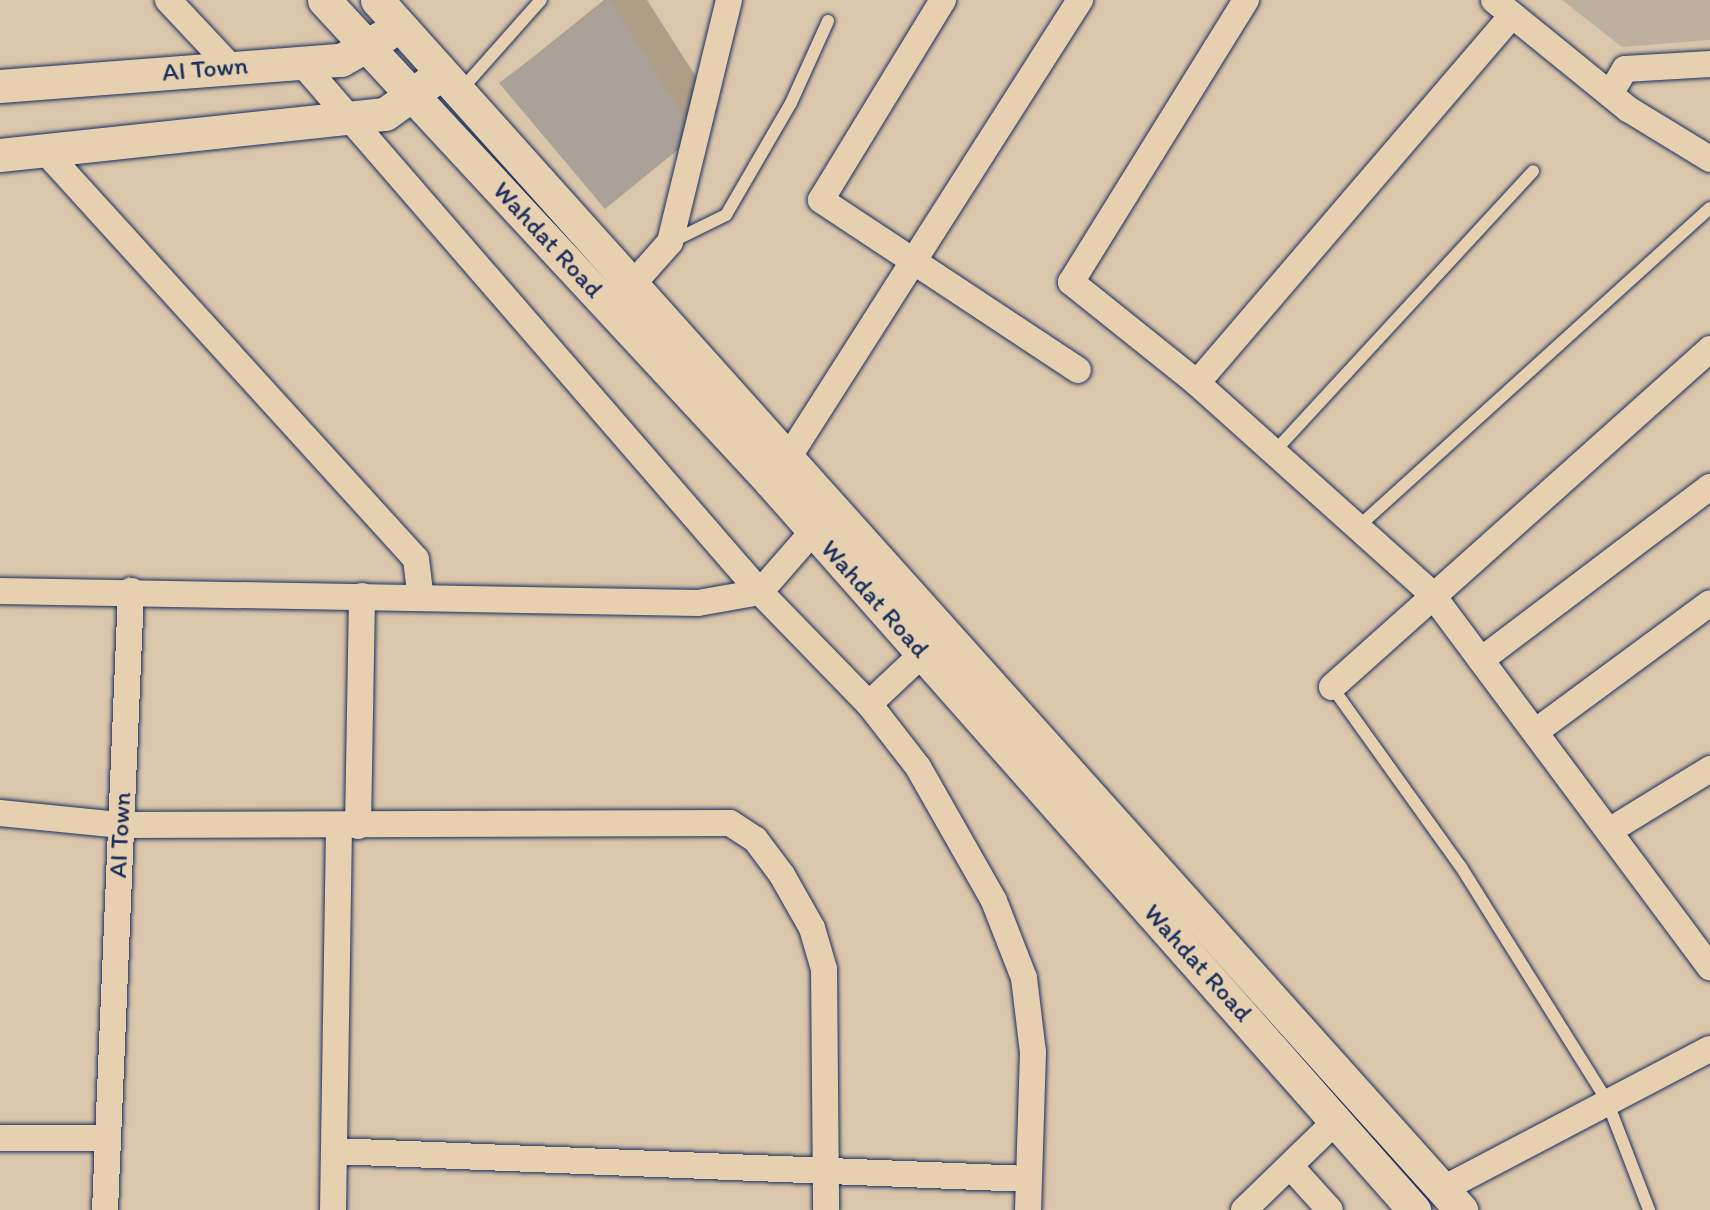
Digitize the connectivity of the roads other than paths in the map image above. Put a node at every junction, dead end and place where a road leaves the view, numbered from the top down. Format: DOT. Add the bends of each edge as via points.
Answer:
graph roads {
  1 [pos="168,0"];
  2 [pos="324,0"];
  3 [pos="376,0"];
  4 [pos="541,0"];
  5 [pos="729,0"];
  6 [pos="943,0"];
  7 [pos="1080,0"];
  8 [pos="1246,0"];
  9 [pos="1503,8"];
  10 [pos="828,21"];
  11 [pos="399,24"];
  12 [pos="369,47"];
  13 [pos="300,62"];
  14 [pos="1710,64"];
  15 [pos="231,67"];
  16 [pos="452,80"];
  17 [pos="0,86"];
  18 [pos="1610,94"];
  19 [pos="414,95"];
  20 [pos="347,117"];
  21 [pos="45,151"];
  22 [pos="0,155"];
  23 [pos="1710,159"];
  24 [pos="1533,171"];
  25 [pos="1710,208"];
  26 [pos="670,242"];
  27 [pos="913,262"];
  28 [pos="632,285"];
  29 [pos="1710,349"];
  30 [pos="1078,370"];
  31 [pos="1197,382"];
  32 [pos="1274,452"];
  33 [pos="779,471"];
  34 [pos="1710,487"];
  35 [pos="1358,527"];
  36 [pos="814,530"];
  37 [pos="0,591"];
  38 [pos="130,591"];
  39 [pos="760,592"];
  40 [pos="1431,593"];
  41 [pos="362,596"];
  42 [pos="421,597"];
  43 [pos="1710,603"];
  44 [pos="932,644"];
  45 [pos="1481,660"];
  46 [pos="1332,687"];
  47 [pos="869,704"];
  48 [pos="1535,732"];
  49 [pos="1710,769"];
  50 [pos="0,813"];
  51 [pos="121,825"];
  52 [pos="349,826"];
  53 [pos="1609,831"];
  54 [pos="1710,967"];
  55 [pos="1710,1049"];
  56 [pos="1607,1101"];
  57 [pos="1338,1120"];
  58 [pos="106,1137"];
  59 [pos="0,1138"];
  60 [pos="334,1151"];
  61 [pos="1290,1166"];
  62 [pos="826,1174"];
  63 [pos="1028,1179"];
  64 [pos="1452,1200"];
  65 [pos="105,1210"];
  66 [pos="333,1210"];
  67 [pos="826,1210"];
  68 [pos="1028,1210"];
  69 [pos="1244,1210"];
  70 [pos="1330,1210"];
  71 [pos="1414,1210"];
  72 [pos="1649,1210"];
  1 -- 15 [label="street"];
  2 -- 12 [label="main road, Wahdat Road"];
  3 -- 11 [label="main road, Wahdat Road"];
  4 -- 16 [label="lane"];
  5 -- 26 [label="street"];
  6 -- 27 [label="street" via="821,200"];
  7 -- 27 [label="street"];
  8 -- 31 [label="street" via="1071,282"];
  9 -- 18 [label="street"];
  9 -- 31 [label="street"];
  10 -- 26 [label="lane" via="790,103 726,215"];
  11 -- 12 [label="main road, AI Town"];
  11 -- 16 [label="main road, Wahdat Road"];
  12 -- 13 [label="main road, AI Town" via="351,59"];
  12 -- 19 [label="main road, Wahdat Road"];
  13 -- 15 [label="main road, AI Town"];
  13 -- 20 [label="street"];
  14 -- 18 [label="street" via="1625,69"];
  15 -- 17 [label="main road, AI Town"];
  16 -- 19 [label="main road"];
  16 -- 28 [label="main road, Wahdat Road"];
  18 -- 23 [label="street"];
  19 -- 20 [label="main road" via="385,114"];
  19 -- 33 [label="main road, Wahdat Road"];
  20 -- 21 [label="main road"];
  20 -- 39 [label="street"];
  21 -- 22 [label="main road"];
  21 -- 42 [label="street" via="416,559"];
  24 -- 32 [label="lane"];
  25 -- 35 [label="lane"];
  26 -- 28 [label="street"];
  27 -- 30 [label="street"];
  27 -- 33 [label="street"];
  28 -- 33 [label="main road, Wahdat Road"];
  29 -- 40 [label="street"];
  31 -- 32 [label="street"];
  32 -- 35 [label="street"];
  33 -- 36 [label="main road, Wahdat Road"];
  33 -- 44 [label="main road, Wahdat Road"];
  34 -- 45 [label="street"];
  35 -- 40 [label="street"];
  36 -- 39 [label="street"];
  36 -- 44 [label="main road, Wahdat Road"];
  37 -- 38 [label="street"];
  38 -- 41 [label="street"];
  38 -- 51 [label="street, AI Town"];
  39 -- 42 [label="street" via="698,603"];
  39 -- 47 [label="street"];
  40 -- 45 [label="street"];
  40 -- 46 [label="street"];
  41 -- 42 [label="street"];
  41 -- 52 [label="street"];
  43 -- 48 [label="street"];
  44 -- 47 [label="street"];
  44 -- 57 [label="main road, Wahdat Road"];
  44 -- 64 [label="main road, Wahdat Road"];
  45 -- 48 [label="street"];
  46 -- 56 [label="lane" via="1461,867"];
  47 -- 63 [label="street" via="918,767 963,844 994,901 1024,978 1033,1052"];
  48 -- 53 [label="street"];
  49 -- 53 [label="street"];
  50 -- 51 [label="street"];
  51 -- 52 [label="street"];
  51 -- 58 [label="street, AI Town"];
  52 -- 60 [label="street"];
  52 -- 62 [label="street" via="730,823 755,838 812,928 824,969"];
  53 -- 54 [label="street"];
  55 -- 56 [label="street"];
  56 -- 64 [label="street"];
  56 -- 72 [label="lane"];
  57 -- 61 [label="street"];
  57 -- 71 [label="main road, Wahdat Road"];
  58 -- 59 [label="street"];
  58 -- 65 [label="street, AI Town"];
  60 -- 62 [label="street"];
  60 -- 66 [label="street"];
  61 -- 69 [label="street"];
  61 -- 70 [label="street"];
  62 -- 63 [label="street"];
  62 -- 67 [label="street"];
  63 -- 68 [label="street"];
}
